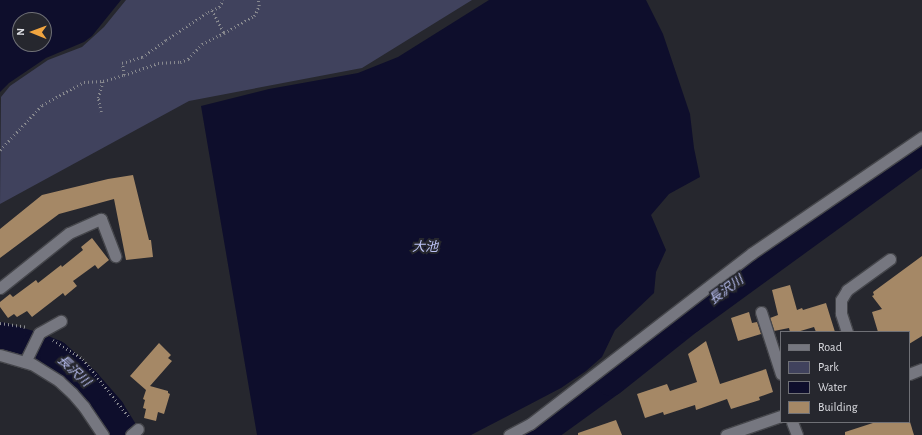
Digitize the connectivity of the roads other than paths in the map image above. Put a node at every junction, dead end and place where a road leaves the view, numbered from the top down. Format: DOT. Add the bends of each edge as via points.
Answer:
graph roads {
  1 [pos="922,137"];
  2 [pos="115,256"];
  3 [pos="890,259"];
  4 [pos="0,288"];
  5 [pos="760,312"];
  6 [pos="61,321"];
  7 [pos="847,331"];
  8 [pos="0,355"];
  9 [pos="26,361"];
  10 [pos="922,369"];
  11 [pos="780,371"];
  12 [pos="910,374"];
  13 [pos="780,416"];
  14 [pos="792,423"];
  15 [pos="103,435"];
  16 [pos="509,435"];
  17 [pos="726,435"];
  18 [pos="797,435"];
  1 -- 16 [label="street" via="752,253 530,424"];
  2 -- 4 [label="street" via="101,218 69,233"];
  3 -- 7 [label="street" via="847,290 841,300 841,314"];
  5 -- 11 [label="street"];
  6 -- 9 [label="street" via="38,333"];
  8 -- 9 [label="street"];
  9 -- 15 [label="street" via="72,393"];
  10 -- 12 [label="street"];
  13 -- 17 [label="street"];
  14 -- 18 [label="street"];
}
